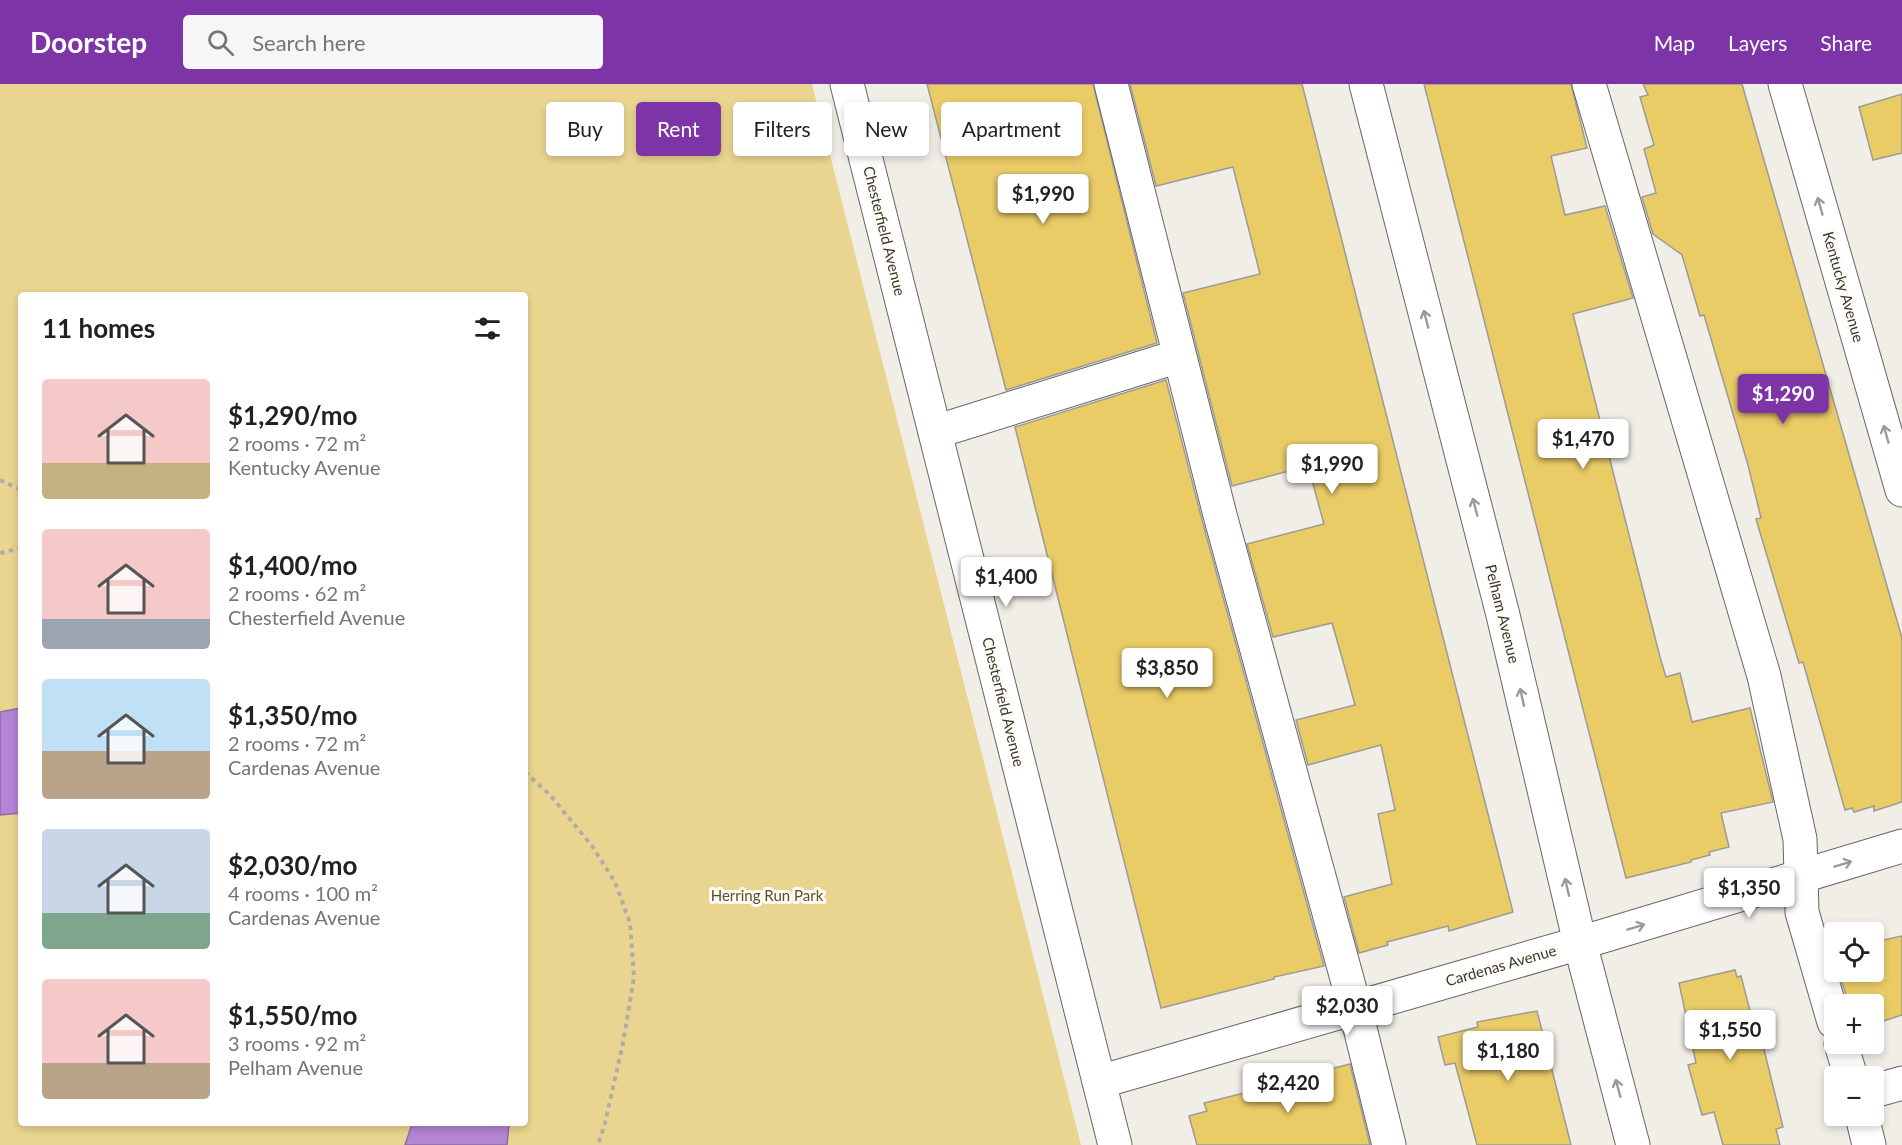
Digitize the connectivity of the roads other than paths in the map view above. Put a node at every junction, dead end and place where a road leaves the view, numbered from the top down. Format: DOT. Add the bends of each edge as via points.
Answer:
graph roads {
  1 [pos="848,84"];
  2 [pos="1111,84"];
  3 [pos="1366,84"];
  4 [pos="1589,84"];
  5 [pos="1785,84"];
  6 [pos="1179,356"];
  7 [pos="935,432"];
  8 [pos="1902,490"];
  9 [pos="1902,846"];
  10 [pos="1802,877"];
  11 [pos="1580,944"];
  12 [pos="1826,994"];
  13 [pos="1355,1008"];
  14 [pos="1099,1082"];
  15 [pos="1902,1083"];
  16 [pos="1884,1088"];
  17 [pos="1864,1126"];
  18 [pos="1115,1145"];
  19 [pos="1389,1145"];
  20 [pos="1633,1145"];
  21 [pos="1869,1145"];
  1 -- 7 [label="street, Chesterfield Avenue"];
  2 -- 6 [label="street"];
  11 -- 3 [label="street, Pelham Avenue, one-way" via="1503,615"];
  4 -- 10 [label="street" via="1764,676 1800,839"];
  8 -- 5 [label="street, Kentucky Avenue, one-way"];
  6 -- 7 [label="street"];
  6 -- 13 [label="street"];
  7 -- 14 [label="street, Chesterfield Avenue"];
  10 -- 9 [label="street, Cardenas Avenue, one-way"];
  11 -- 10 [label="street, Cardenas Avenue, one-way"];
  10 -- 12 [label="street" via="1802,912"];
  11 -- 13 [label="street, Cardenas Avenue"];
  20 -- 11 [label="street, Pelham Avenue, one-way"];
  13 -- 14 [label="street, Cardenas Avenue"];
  13 -- 19 [label="street"];
  14 -- 18 [label="street, Chesterfield Avenue"];
  15 -- 16 [label="street"];
  17 -- 21 [label="street"];
}
